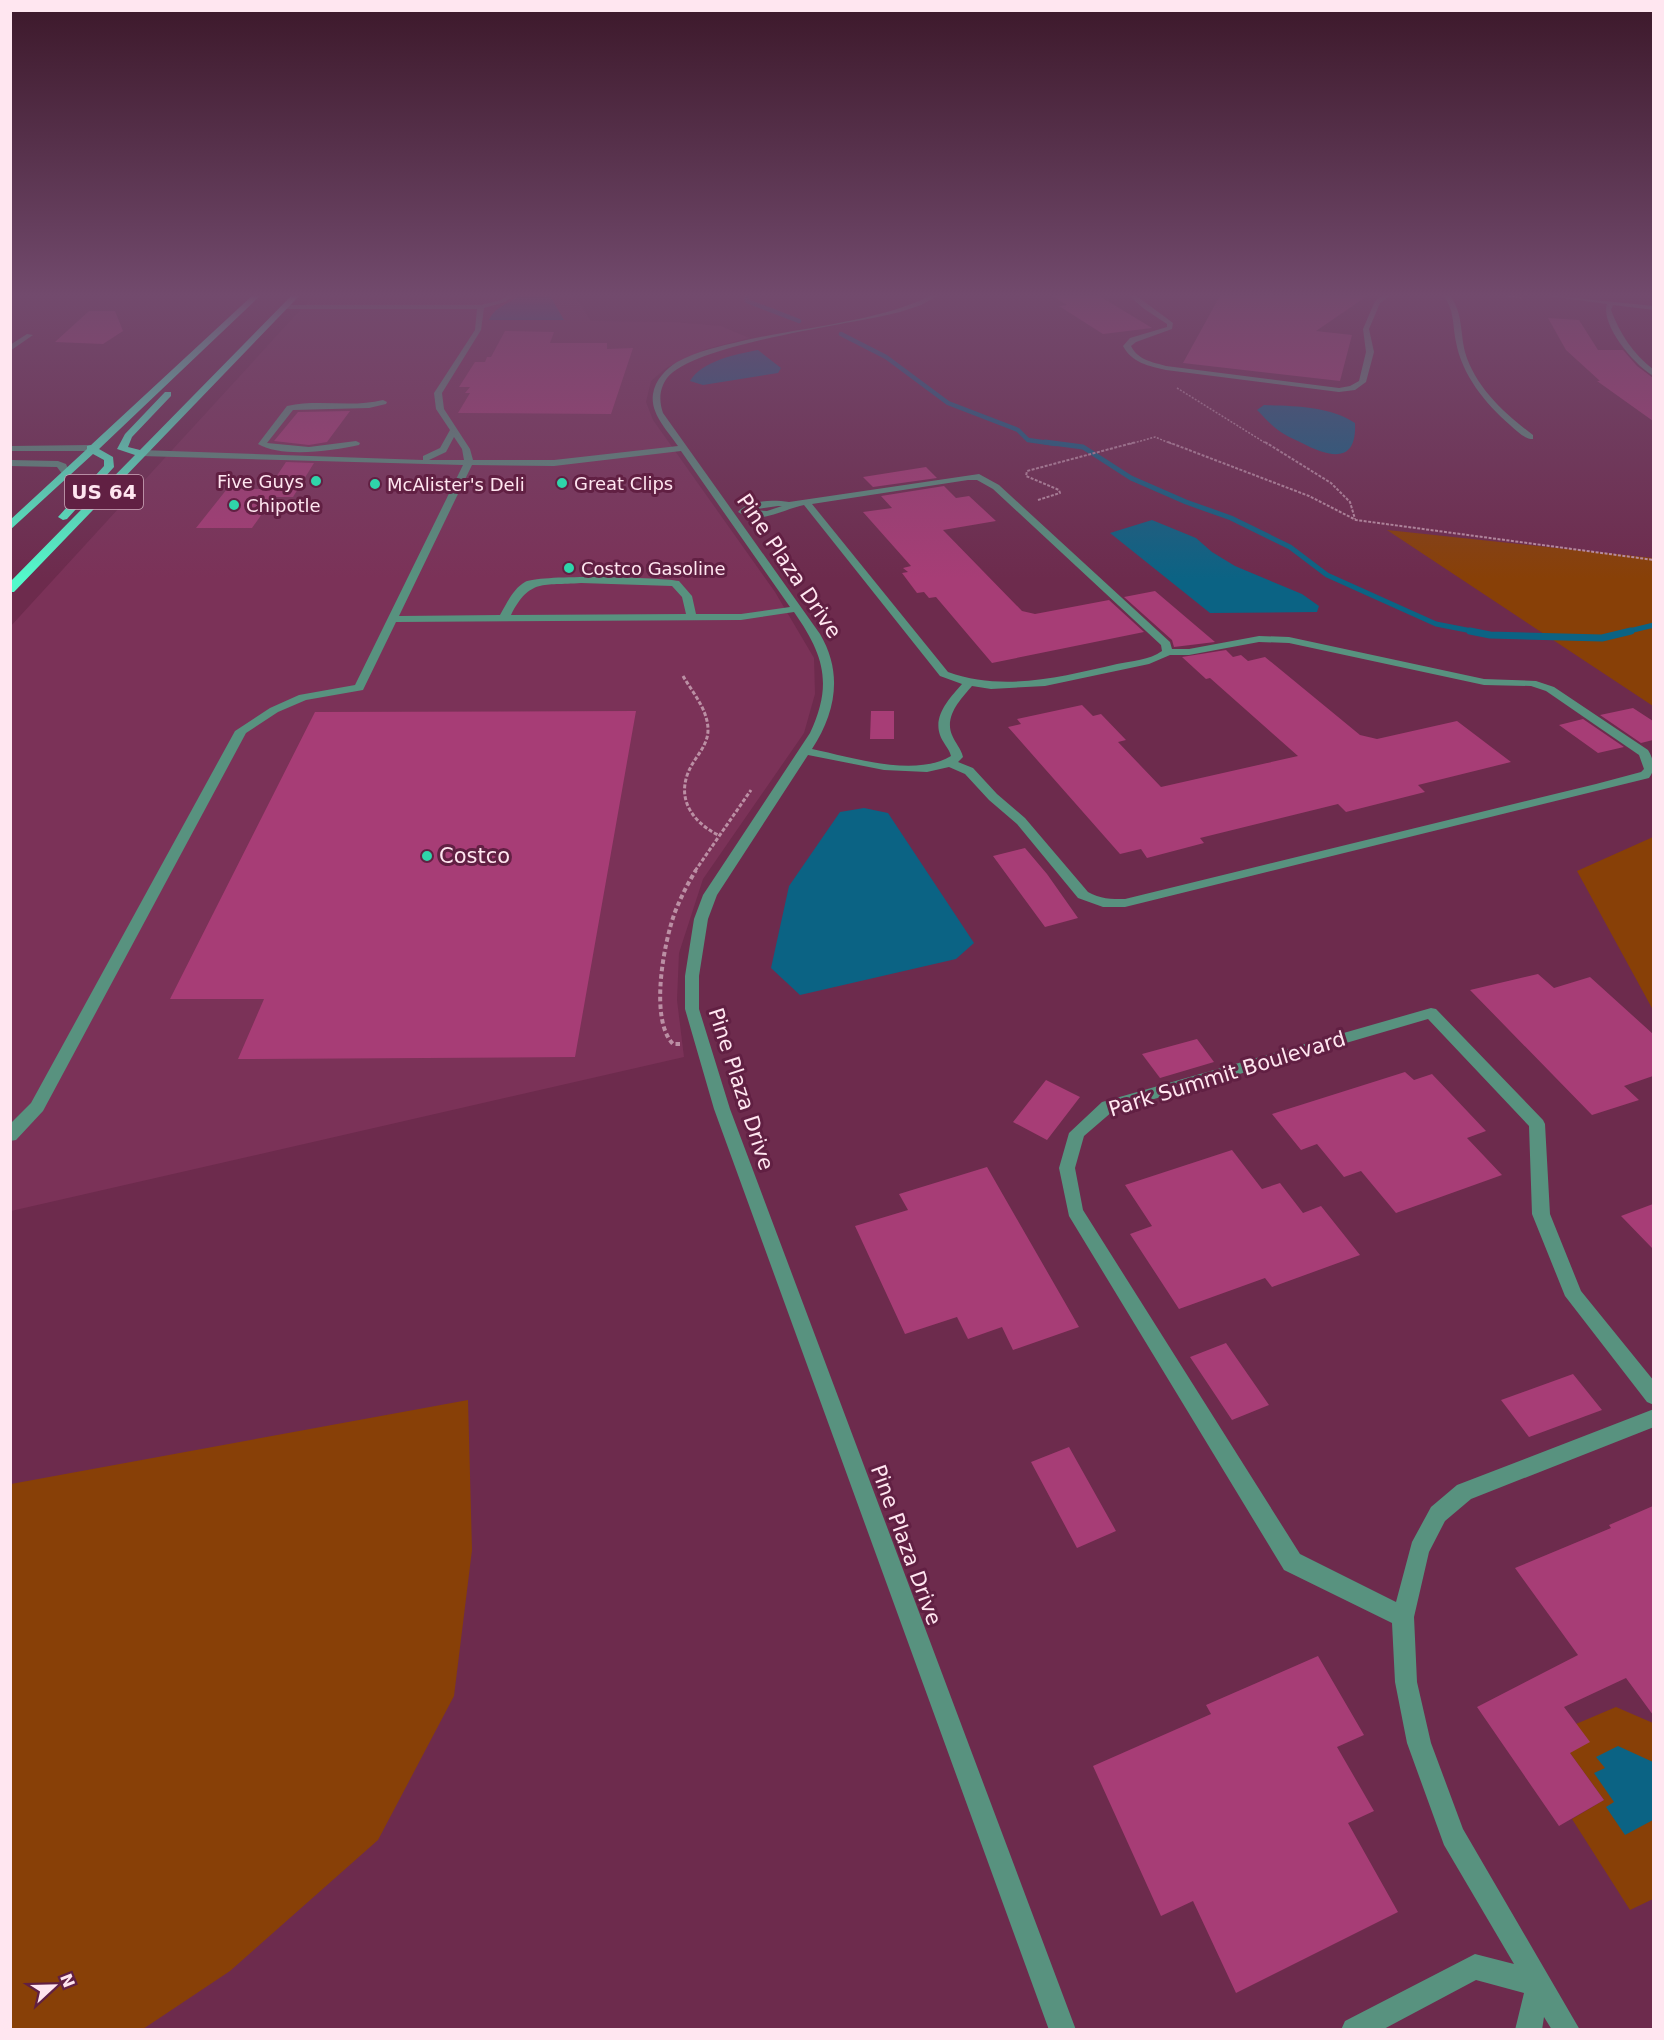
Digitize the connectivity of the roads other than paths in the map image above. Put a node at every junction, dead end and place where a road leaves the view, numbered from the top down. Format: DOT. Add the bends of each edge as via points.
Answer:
graph roads {
  1 [pos="157,389"];
  2 [pos="173,389"];
  3 [pos="204,389"];
  4 [pos="440,389"];
  5 [pos="657,389"];
  6 [pos="1482,389"];
  7 [pos="383,402"];
  8 [pos="454,430"];
  9 [pos="1530,438"];
  10 [pos="356,443"];
  11 [pos="10,448"];
  12 [pos="91,448"];
  13 [pos="682,448"];
  14 [pos="141,453"];
  15 [pos="410,462"];
  16 [pos="469,462"];
  17 [pos="10,463"];
  18 [pos="66,473"];
  19 [pos="806,502"];
  20 [pos="736,513"];
  21 [pos="10,527"];
  22 [pos="10,577"];
  23 [pos="10,589"];
  24 [pos="796,609"];
  25 [pos="692,617"];
  26 [pos="504,618"];
  27 [pos="392,619"];
  28 [pos="1167,652"];
  29 [pos="968,684"];
  30 [pos="806,751"];
  31 [pos="951,763"];
  32 [pos="10,1135"];
  33 [pos="1653,1396"];
  34 [pos="1653,1418"];
  35 [pos="1403,1617"];
  36 [pos="1539,1984"];
  37 [pos="1063,2030"];
  38 [pos="1354,2030"];
  39 [pos="1528,2030"];
  40 [pos="1567,2030"];
  1 -- 12 [label="highway, US 64"];
  2 -- 14 [label="highway" via="128,436 122,449"];
  3 -- 14 [label="highway, US 64"];
  4 -- 8 [label="street" via="440,409"];
  5 -- 13 [label="street, Pine Plaza Drive" via="659,413"];
  6 -- 9 [label="street" via="1496,408"];
  7 -- 10 [label="street" via="369,406 290,408 262,444 342,447"];
  8 -- 15 [label="street" via="443,450"];
  8 -- 16 [label="street"];
  11 -- 12 [label="street"];
  12 -- 18 [label="highway, US 64"];
  12 -- 22 [label="highway" via="109,459 109,467"];
  13 -- 16 [label="street" via="565,462"];
  13 -- 20 [label="street, Pine Plaza Drive"];
  14 -- 15 [label="street"];
  14 -- 23 [label="highway, US 64"];
  15 -- 16 [label="street"];
  16 -- 27 [label="street"];
  17 -- 18 [label="street" via="58,464"];
  18 -- 21 [label="highway, US 64"];
  19 -- 20 [label="street" via="754,515"];
  19 -- 28 [label="street" via="979,477 989,481 1166,644"];
  19 -- 29 [label="street" via="944,674"];
  20 -- 24 [label="street, Pine Plaza Drive"];
  24 -- 25 [label="street" via="741,617"];
  24 -- 30 [label="street, Pine Plaza Drive" via="824,653 831,685 825,715"];
  25 -- 26 [label="street"];
  25 -- 26 [label="street" via="687,596 675,583 581,580 529,584 515,597"];
  26 -- 27 [label="street"];
  27 -- 32 [label="street" via="359,688 303,697 241,731 37,1107"];
  28 -- 29 [label="street" via="1149,661 1018,687"];
  28 -- 31 [label="street" via="1189,652 1258,639 1290,640 1484,682 1532,683 1550,689 1644,753 1650,768 1645,775 1599,787 1125,903 1106,904 1083,895 1022,821 969,771"];
  29 -- 31 [label="street" via="949,706 945,719 946,735 956,749 957,757"];
  30 -- 31 [label="street" via="886,766 932,768"];
  30 -- 37 [label="street, Pine Plaza Drive" via="710,895 695,944 692,1009 726,1121"];
  33 -- 35 [label="street, Park Summit Boulevard" via="1574,1296 1541,1214 1537,1124 1431,1013 1108,1106 1077,1133 1067,1168 1074,1211 1292,1562"];
  34 -- 35 [label="street" via="1464,1492 1438,1514 1419,1549"];
  35 -- 36 [label="street" via="1406,1682 1419,1743 1449,1826"];
  36 -- 38 [label="street" via="1475,1967"];
  36 -- 39 [label="street"];
  36 -- 40 [label="street"];
}
